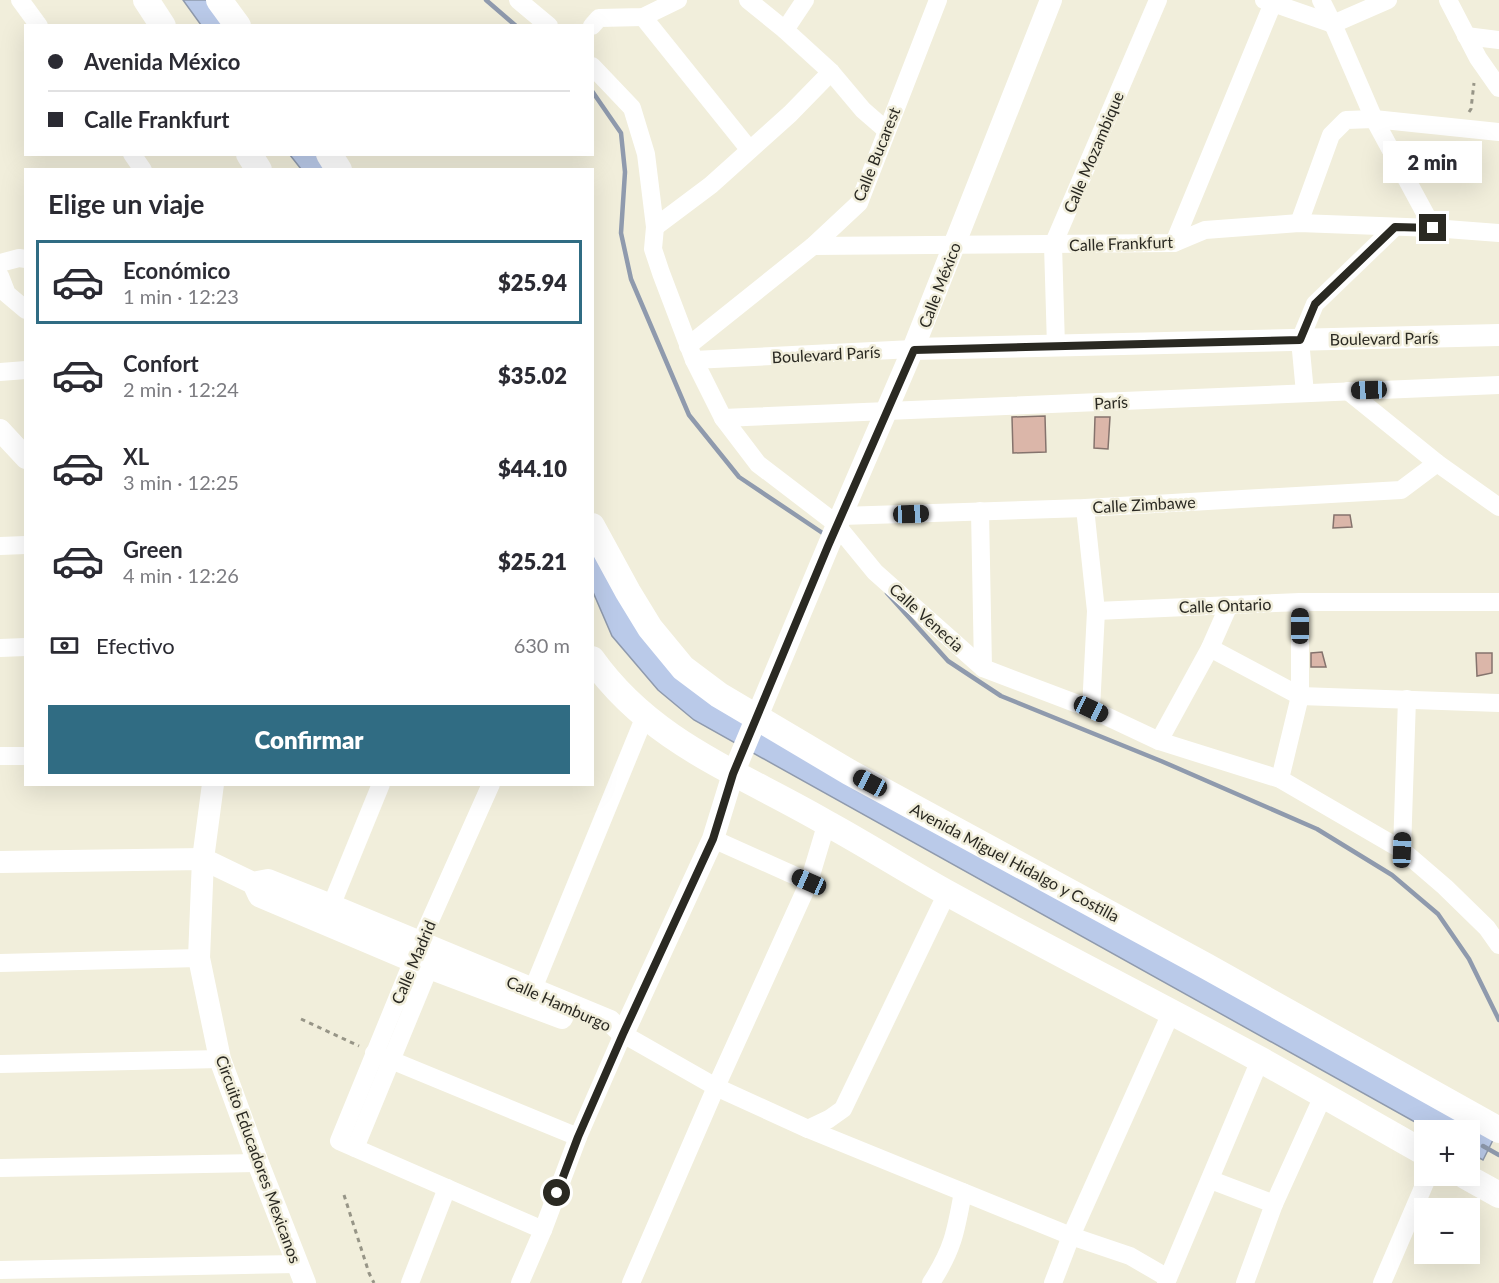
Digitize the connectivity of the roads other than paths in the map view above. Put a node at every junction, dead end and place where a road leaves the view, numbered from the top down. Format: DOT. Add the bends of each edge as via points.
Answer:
graph roads {
  1 [pos="20,0"];
  2 [pos="146,0"];
  3 [pos="219,0"];
  4 [pos="518,0"];
  5 [pos="678,0"];
  6 [pos="748,0"];
  7 [pos="805,0"];
  8 [pos="938,0"];
  9 [pos="1051,0"];
  10 [pos="1158,0"];
  11 [pos="1321,0"];
  12 [pos="1388,0"];
  13 [pos="1448,0"];
  14 [pos="1269,2"];
  15 [pos="643,17"];
  16 [pos="38,24"];
  17 [pos="162,24"];
  18 [pos="237,24"];
  19 [pos="547,24"];
  20 [pos="594,24"];
  21 [pos="1333,24"];
  22 [pos="785,30"];
  23 [pos="1466,36"];
  24 [pos="1499,40"];
  25 [pos="594,68"];
  26 [pos="831,72"];
  27 [pos="1499,88"];
  28 [pos="1374,119"];
  29 [pos="886,130"];
  30 [pos="1499,132"];
  31 [pos="749,150"];
  32 [pos="1299,223"];
  33 [pos="655,227"];
  34 [pos="1395,227"];
  35 [pos="1433,228"];
  36 [pos="1499,233"];
  37 [pos="1174,243"];
  38 [pos="954,245"];
  39 [pos="1053,245"];
  40 [pos="813,246"];
  41 [pos="24,259"];
  42 [pos="0,263"];
  43 [pos="0,276"];
  44 [pos="24,308"];
  45 [pos="1499,335"];
  46 [pos="1300,340"];
  47 [pos="1056,346"];
  48 [pos="914,350"];
  49 [pos="691,353"];
  50 [pos="24,370"];
  51 [pos="0,372"];
  52 [pos="1499,385"];
  53 [pos="1348,391"];
  54 [pos="1305,393"];
  55 [pos="887,412"];
  56 [pos="723,418"];
  57 [pos="8,436"];
  58 [pos="24,456"];
  59 [pos="1437,463"];
  60 [pos="1499,507"];
  61 [pos="1085,508"];
  62 [pos="980,511"];
  63 [pos="838,524"];
  64 [pos="594,530"];
  65 [pos="24,545"];
  66 [pos="0,546"];
  67 [pos="1300,602"];
  68 [pos="1499,602"];
  69 [pos="1229,605"];
  70 [pos="1096,610"];
  71 [pos="24,647"];
  72 [pos="0,648"];
  73 [pos="1210,648"];
  74 [pos="594,661"];
  75 [pos="983,668"];
  76 [pos="1300,696"];
  77 [pos="1407,699"];
  78 [pos="1499,703"];
  79 [pos="1091,709"];
  80 [pos="645,716"];
  81 [pos="756,718"];
  82 [pos="1160,741"];
  83 [pos="0,756"];
  84 [pos="24,756"];
  85 [pos="735,770"];
  86 [pos="1280,779"];
  87 [pos="213,786"];
  88 [pos="380,786"];
  89 [pos="490,786"];
  90 [pos="827,822"];
  91 [pos="713,839"];
  92 [pos="1402,850"];
  93 [pos="203,859"];
  94 [pos="0,862"];
  95 [pos="809,882"];
  96 [pos="947,893"];
  97 [pos="327,914"];
  98 [pos="1493,923"];
  99 [pos="1499,945"];
  100 [pos="423,955"];
  101 [pos="199,958"];
  102 [pos="0,963"];
  103 [pos="530,998"];
  104 [pos="1171,1013"];
  105 [pos="623,1034"];
  106 [pos="383,1056"];
  107 [pos="220,1059"];
  108 [pos="1260,1060"];
  109 [pos="0,1064"];
  110 [pos="716,1087"];
  111 [pos="1323,1096"];
  112 [pos="808,1129"];
  113 [pos="1499,1130"];
  114 [pos="578,1137"];
  115 [pos="1414,1148"];
  116 [pos="258,1163"];
  117 [pos="0,1168"];
  118 [pos="1211,1180"];
  119 [pos="1480,1185"];
  120 [pos="1424,1186"];
  121 [pos="447,1188"];
  122 [pos="963,1191"];
  123 [pos="1499,1196"];
  124 [pos="1274,1204"];
  125 [pos="543,1230"];
  126 [pos="1071,1236"];
  127 [pos="0,1270"];
  128 [pos="208,1274"];
  129 [pos="301,1274"];
  130 [pos="101,1275"];
  131 [pos="1167,1280"];
  132 [pos="410,1283"];
  133 [pos="520,1283"];
  134 [pos="631,1283"];
  135 [pos="931,1283"];
  136 [pos="1053,1283"];
  137 [pos="1245,1283"];
  138 [pos="1382,1283"];
  1 -- 16 [label="street"];
  2 -- 17 [label="main road"];
  3 -- 18 [label="main road"];
  4 -- 19 [label="street"];
  5 -- 15 [label="street"];
  6 -- 22 [label="street"];
  7 -- 22 [label="street"];
  8 -- 29 [label="street, Calle Bucarest"];
  9 -- 38 [label="street, Calle México"];
  10 -- 39 [label="street, Calle Mozambique"];
  11 -- 21 [label="street"];
  12 -- 21 [label="street"];
  13 -- 23 [label="street"];
  14 -- 21 [label="street"];
  14 -- 37 [label="street"];
  15 -- 20 [label="street" via="598,18"];
  15 -- 31 [label="street"];
  21 -- 28 [label="street"];
  22 -- 26 [label="street"];
  23 -- 24 [label="street"];
  23 -- 27 [label="street"];
  25 -- 33 [label="street, Calle Venecia" via="632,108 646,154"];
  26 -- 29 [label="street" via="863,111"];
  26 -- 31 [label="street"];
  28 -- 30 [label="street"];
  28 -- 32 [label="street" via="1346,120 1331,135"];
  28 -- 35 [label="street"];
  29 -- 40 [label="street, Calle Bucarest" via="859,203"];
  31 -- 33 [label="street"];
  32 -- 34 [label="street, Calle Frankfurt"];
  32 -- 37 [label="street, Calle Frankfurt" via="1204,230"];
  33 -- 49 [label="street, Calle Venecia" via="653,249"];
  34 -- 35 [label="street, Calle Frankfurt"];
  34 -- 46 [label="street" via="1315,304"];
  35 -- 36 [label="street, Calle Frankfurt"];
  37 -- 39 [label="street, Calle Frankfurt"];
  38 -- 39 [label="street, Calle Frankfurt"];
  38 -- 40 [label="street, Calle Frankfurt"];
  38 -- 48 [label="street, Calle México"];
  39 -- 47 [label="street, Calle Mozambique"];
  40 -- 49 [label="street, Calle Bucarest"];
  41 -- 42 [label="street"];
  43 -- 44 [label="street" via="7,294"];
  45 -- 46 [label="street, Boulevard París"];
  46 -- 47 [label="street, Boulevard París"];
  46 -- 54 [label="street"];
  47 -- 48 [label="street, Boulevard París"];
  48 -- 49 [label="street, Boulevard París"];
  48 -- 55 [label="street, Calle México"];
  49 -- 56 [label="street, Calle Venecia"];
  50 -- 51 [label="street"];
  52 -- 53 [label="street, París"];
  53 -- 54 [label="street, París"];
  53 -- 59 [label="street"];
  54 -- 55 [label="street, París"];
  55 -- 56 [label="street, París"];
  55 -- 63 [label="street, Calle México"];
  56 -- 63 [label="street, Calle Venecia" via="758,464"];
  57 -- 58 [label="street"];
  59 -- 60 [label="street"];
  59 -- 61 [label="street, Calle Zimbawe" via="1401,490"];
  61 -- 62 [label="street, Calle Zimbawe"];
  61 -- 70 [label="street"];
  62 -- 63 [label="street, Calle Zimbawe"];
  62 -- 75 [label="street"];
  63 -- 75 [label="street, Calle Venecia" via="875,572"];
  63 -- 81 [label="street, Calle México"];
  64 -- 81 [label="main road, Avenida Miguel Hidalgo y Costilla" via="650,628 683,668"];
  65 -- 66 [label="street"];
  67 -- 68 [label="street, Calle Ontario"];
  67 -- 69 [label="street, Calle Ontario"];
  67 -- 76 [label="street"];
  69 -- 70 [label="street, Calle Ontario"];
  69 -- 73 [label="street"];
  70 -- 79 [label="street"];
  71 -- 72 [label="street"];
  73 -- 76 [label="street"];
  73 -- 82 [label="street"];
  74 -- 80 [label="main road"];
  75 -- 79 [label="street, Calle Venecia"];
  76 -- 77 [label="street"];
  76 -- 86 [label="street"];
  77 -- 78 [label="street"];
  77 -- 92 [label="street"];
  79 -- 82 [label="street, Calle Venecia"];
  80 -- 85 [label="main road" via="682,745"];
  80 -- 103 [label="street"];
  81 -- 85 [label="street, Calle México"];
  81 -- 113 [label="main road, Avenida Miguel Hidalgo y Costilla"];
  82 -- 86 [label="street, Calle Venecia"];
  83 -- 84 [label="street"];
  85 -- 90 [label="main road"];
  85 -- 91 [label="street, Calle México"];
  86 -- 92 [label="street, Calle Venecia"];
  87 -- 93 [label="street, Circuito Educadores Mexicanos"];
  88 -- 97 [label="street"];
  89 -- 100 [label="street, Calle Madrid"];
  90 -- 95 [label="street"];
  90 -- 96 [label="main road"];
  91 -- 95 [label="street"];
  91 -- 105 [label="street, Calle México"];
  92 -- 98 [label="street, Calle Venecia"];
  93 -- 94 [label="street"];
  93 -- 97 [label="street, Calle Hamburgo" via="253,883 268,880"];
  93 -- 101 [label="street, Circuito Educadores Mexicanos"];
  95 -- 110 [label="street"];
  96 -- 104 [label="main road"];
  96 -- 112 [label="street" via="843,1109"];
  97 -- 100 [label="street, Calle Hamburgo"];
  98 -- 99 [label="street, Calle Venecia"];
  100 -- 103 [label="street, Calle Hamburgo"];
  100 -- 106 [label="street, Calle Madrid"];
  101 -- 102 [label="street"];
  101 -- 107 [label="street, Circuito Educadores Mexicanos"];
  103 -- 105 [label="street, Calle Hamburgo" via="610,1022"];
  104 -- 108 [label="main road"];
  104 -- 126 [label="street"];
  105 -- 110 [label="street"];
  105 -- 114 [label="street"];
  106 -- 114 [label="street"];
  106 -- 121 [label="street, Calle Madrid" via="347,1144"];
  107 -- 109 [label="street"];
  107 -- 116 [label="street, Circuito Educadores Mexicanos"];
  108 -- 111 [label="main road"];
  108 -- 118 [label="street"];
  110 -- 112 [label="street"];
  110 -- 134 [label="street"];
  111 -- 115 [label="main road"];
  111 -- 124 [label="street"];
  112 -- 122 [label="street"];
  114 -- 125 [label="street"];
  116 -- 117 [label="street"];
  116 -- 129 [label="street, Circuito Educadores Mexicanos"];
  118 -- 124 [label="street"];
  118 -- 131 [label="street"];
  119 -- 123 [label="main road"];
  120 -- 138 [label="street"];
  121 -- 125 [label="street"];
  121 -- 132 [label="street"];
  122 -- 126 [label="street"];
  122 -- 135 [label="street" via="955,1237"];
  124 -- 137 [label="street"];
  125 -- 133 [label="street"];
  126 -- 131 [label="street" via="1130,1256"];
  126 -- 136 [label="street"];
  127 -- 130 [label="street"];
  128 -- 129 [label="street"];
  128 -- 130 [label="street"];
}
